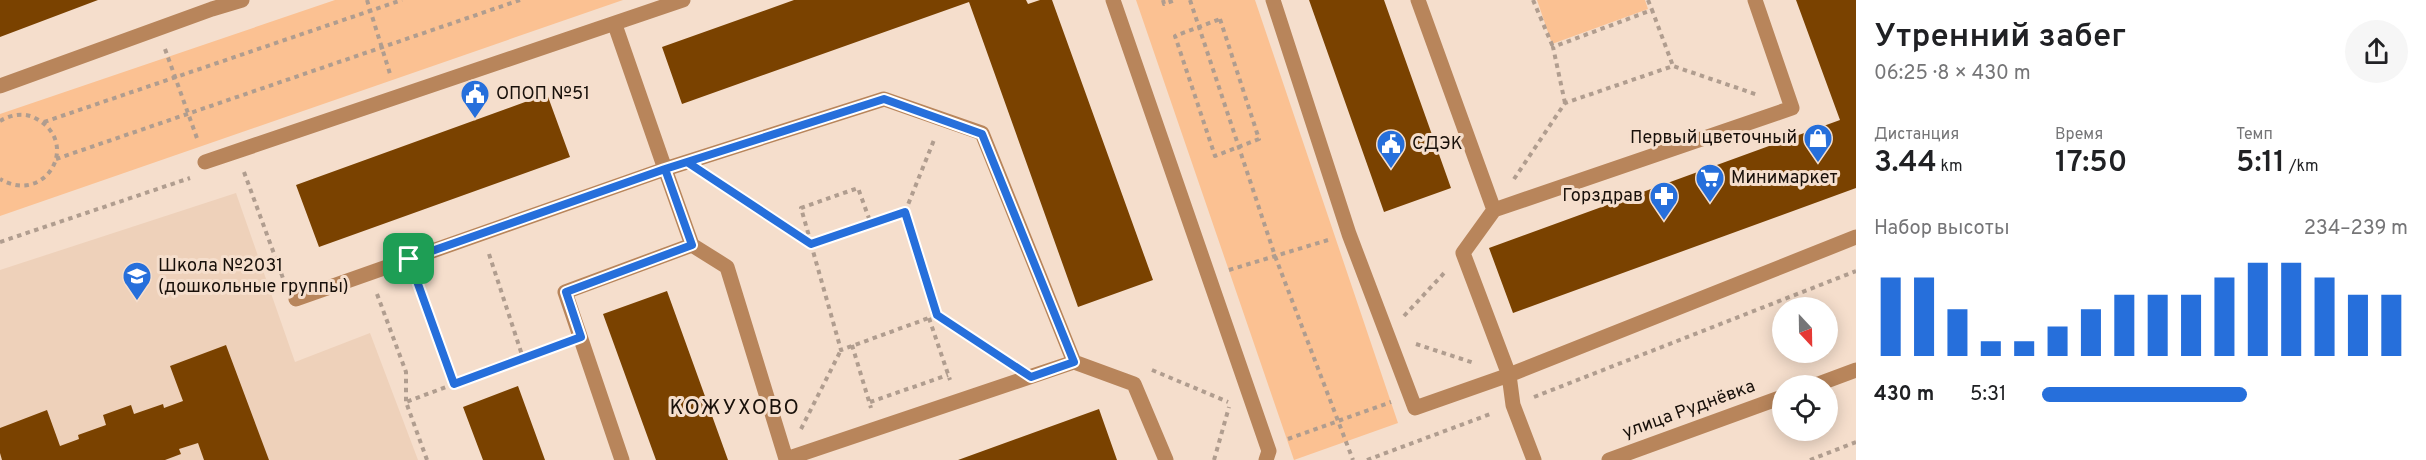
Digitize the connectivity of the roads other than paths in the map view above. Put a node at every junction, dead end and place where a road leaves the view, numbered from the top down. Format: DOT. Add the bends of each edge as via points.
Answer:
graph roads {
  1 [pos="242,0"];
  2 [pos="683,0"];
  3 [pos="1113,0"];
  4 [pos="1273,0"];
  5 [pos="1418,0"];
  6 [pos="1755,0"];
  7 [pos="211,4"];
  8 [pos="615,25"];
  9 [pos="0,86"];
  10 [pos="205,162"];
  11 [pos="665,169"];
  12 [pos="1494,210"];
  13 [pos="1856,237"];
  14 [pos="692,245"];
  15 [pos="296,299"];
  16 [pos="1074,362"];
  17 [pos="1856,370"];
  18 [pos="1509,375"];
  19 [pos="1838,377"];
  20 [pos="1772,401"];
  21 [pos="1267,453"];
  22 [pos="786,459"];
  23 [pos="622,460"];
  24 [pos="1166,460"];
  25 [pos="1534,460"];
  26 [pos="1609,460"];
  1 -- 7 [label="street"];
  2 -- 8 [label="street"];
  3 -- 21 [label="street"];
  4 -- 18 [label="street" via="1348,234 1415,408"];
  5 -- 12 [label="street"];
  6 -- 12 [label="street" via="1792,108"];
  7 -- 9 [label="street" via="158,28"];
  8 -- 10 [label="street"];
  8 -- 11 [label="street"];
  11 -- 14 [label="street"];
  11 -- 15 [label="street"];
  11 -- 16 [label="street" via="884,99 982,134"];
  12 -- 18 [label="street" via="1463,253"];
  13 -- 18 [label="street"];
  14 -- 22 [label="street" via="727,267"];
  14 -- 23 [label="street" via="566,292"];
  16 -- 22 [label="street"];
  16 -- 24 [label="street" via="1134,384"];
  17 -- 19 [label="street"];
  18 -- 25 [label="street" via="1513,405"];
  20 -- 26 [label="street, улица Руднёвка"];
}
